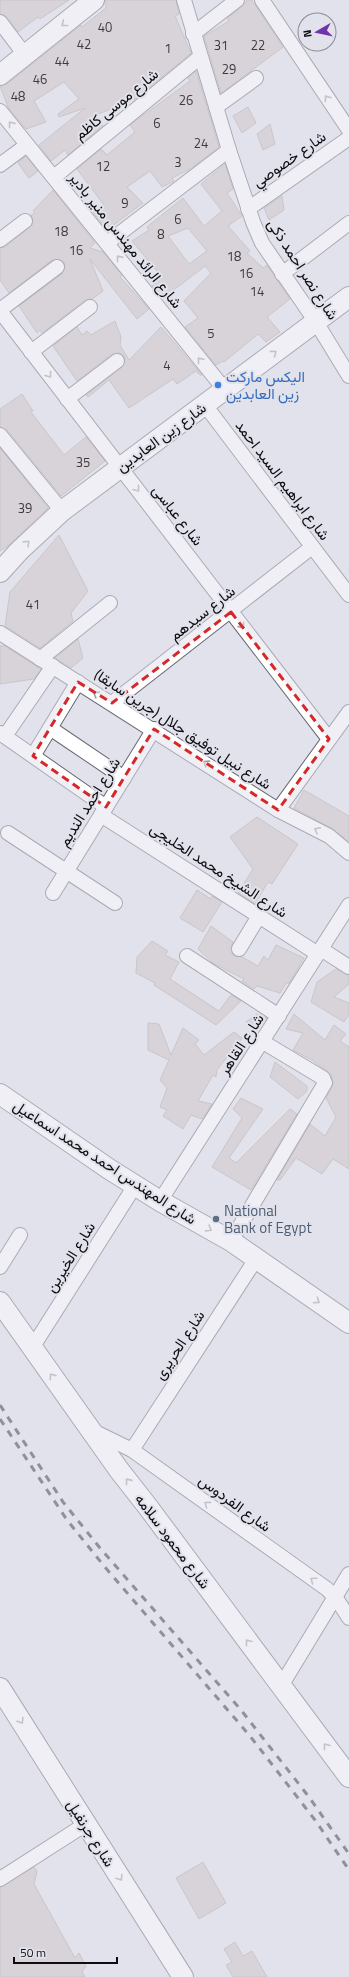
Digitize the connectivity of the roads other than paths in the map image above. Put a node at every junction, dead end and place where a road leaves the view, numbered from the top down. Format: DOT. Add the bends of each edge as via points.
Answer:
graph roads {
  1 [pos="94,0"];
  2 [pos="184,0"];
  3 [pos="237,0"];
  4 [pos="262,0"];
  5 [pos="0,22"];
  6 [pos="193,34"];
  7 [pos="25,55"];
  8 [pos="200,57"];
  9 [pos="0,75"];
  10 [pos="256,78"];
  11 [pos="216,107"];
  12 [pos="0,111"];
  13 [pos="349,130"];
  14 [pos="349,138"];
  15 [pos="27,145"];
  16 [pos="229,150"];
  17 [pos="0,166"];
  18 [pos="54,178"];
  19 [pos="248,209"];
  20 [pos="25,221"];
  21 [pos="349,223"];
  22 [pos="0,240"];
  23 [pos="107,244"];
  24 [pos="57,267"];
  25 [pos="282,274"];
  26 [pos="349,297"];
  27 [pos="90,307"];
  28 [pos="0,310"];
  29 [pos="316,322"];
  30 [pos="31,352"];
  31 [pos="117,360"];
  32 [pos="349,376"];
  33 [pos="225,390"];
  34 [pos="67,399"];
  35 [pos="205,405"];
  36 [pos="0,435"];
  37 [pos="120,467"];
  38 [pos="62,511"];
  39 [pos="312,547"];
  40 [pos="0,572"];
  41 [pos="349,595"];
  42 [pos="110,603"];
  43 [pos="231,612"];
  44 [pos="0,634"];
  45 [pos="40,659"];
  46 [pos="53,666"];
  47 [pos="78,682"];
  48 [pos="112,703"];
  49 [pos="349,712"];
  50 [pos="50,728"];
  51 [pos="154,730"];
  52 [pos="2,735"];
  53 [pos="329,739"];
  54 [pos="33,756"];
  55 [pos="124,778"];
  56 [pos="278,810"];
  57 [pos="103,811"];
  58 [pos="8,833"];
  59 [pos="349,853"];
  60 [pos="66,871"];
  61 [pos="53,893"];
  62 [pos="115,903"];
  63 [pos="349,905"];
  64 [pos="259,916"];
  65 [pos="239,949"];
  66 [pos="320,952"];
  67 [pos="187,956"];
  68 [pos="349,967"];
  69 [pos="279,1016"];
  70 [pos="262,1042"];
  71 [pos="0,1094"];
  72 [pos="136,1184"];
  73 [pos="160,1201"];
  74 [pos="20,1235"];
  75 [pos="231,1242"];
  76 [pos="256,1259"];
  77 [pos="0,1267"];
  78 [pos="0,1302"];
  79 [pos="349,1323"];
  80 [pos="32,1348"];
  81 [pos="90,1429"];
  82 [pos="132,1450"];
  83 [pos="349,1574"];
  84 [pos="342,1591"];
  85 [pos="349,1618"];
  86 [pos="281,1686"];
  87 [pos="0,1688"];
  88 [pos="346,1768"];
  89 [pos="86,1824"];
  90 [pos="0,1879"];
  91 [pos="183,1977"];
  1 -- 7 [label="street, one-way"];
  2 -- 6 [label="street, شارع نصر احمد ذكى"];
  3 -- 6 [label="street"];
  13 -- 4 [label="street, one-way"];
  5 -- 7 [label="street"];
  6 -- 8 [label="street, شارع نصر احمد ذكى"];
  7 -- 9 [label="street"];
  8 -- 11 [label="street, شارع نصر احمد ذكى"];
  8 -- 18 [label="street, شارع موسى كاظم"];
  10 -- 11 [label="street"];
  11 -- 16 [label="street, شارع نصر احمد ذكى"];
  15 -- 12 [label="street, شارع الرائد مهندس منير بادير, one-way"];
  14 -- 19 [label="street, شارع خصوصي"];
  15 -- 17 [label="street"];
  15 -- 18 [label="street, شارع الرائد مهندس منير بادير"];
  16 -- 19 [label="street, شارع نصر احمد ذكى"];
  16 -- 23 [label="street"];
  18 -- 23 [label="street, شارع الرائد مهندس منير بادير"];
  19 -- 25 [label="street, شارع نصر احمد ذكى" via="262,243"];
  20 -- 22 [label="street"];
  21 -- 25 [label="street"];
  33 -- 23 [label="street, شارع الرائد مهندس منير بادير, one-way"];
  24 -- 28 [label="street"];
  25 -- 29 [label="street, شارع نصر احمد ذكى"];
  26 -- 29 [label="street, شارع زين العابدين"];
  27 -- 30 [label="street"];
  28 -- 30 [label="street, شارع عباسى"];
  29 -- 32 [label="street, شارع نصر احمد ذكى"];
  33 -- 29 [label="street, شارع زين العابدين, one-way"];
  30 -- 34 [label="street, شارع عباسى, one-way"];
  31 -- 34 [label="street"];
  33 -- 35 [label="street, شارع زين العابدين"];
  34 -- 37 [label="street, شارع عباسى"];
  35 -- 37 [label="street, شارع زين العابدين"];
  35 -- 39 [label="street, شارع ابراهيم السيد احمد"];
  36 -- 38 [label="street"];
  37 -- 38 [label="street, شارع زين العابدين"];
  37 -- 43 [label="street, شارع عباسى, one-way"];
  40 -- 38 [label="street, شارع زين العابدين, one-way" via="19,550"];
  39 -- 41 [label="street, شارع ابراهيم السيد احمد"];
  39 -- 43 [label="street, شارع سيدهم"];
  42 -- 45 [label="street"];
  43 -- 48 [label="street, شارع سيدهم"];
  43 -- 53 [label="street, شارع عباسى, one-way"];
  44 -- 45 [label="street, شارع نبيل توفيق جلال (جرين سابقا)"];
  45 -- 46 [label="street, شارع نبيل توفيق جلال (جرين سابقا)"];
  46 -- 47 [label="street, شارع نبيل توفيق جلال (جرين سابقا)"];
  46 -- 52 [label="street"];
  48 -- 47 [label="street, شارع نبيل توفيق جلال (جرين سابقا), one-way"];
  47 -- 50 [label="street"];
  48 -- 51 [label="street, شارع نبيل توفيق جلال (جرين سابقا)"];
  49 -- 53 [label="street"];
  50 -- 54 [label="street"];
  50 -- 55 [label="street"];
  51 -- 55 [label="street, شارع احمد النديم"];
  56 -- 51 [label="street, شارع نبيل توفيق جلال (جرين سابقا), one-way"];
  52 -- 54 [label="street, شارع الشيخ محمد الخليجى"];
  53 -- 56 [label="street"];
  54 -- 57 [label="street, شارع الشيخ محمد الخليجى"];
  55 -- 57 [label="street, شارع احمد النديم"];
  59 -- 56 [label="street, شارع نبيل توفيق جلال (جرين سابقا), one-way" via="329,836"];
  57 -- 60 [label="street, شارع احمد النديم"];
  57 -- 64 [label="street, شارع الشيخ محمد الخليجى"];
  58 -- 60 [label="street"];
  60 -- 61 [label="street, شارع احمد النديم"];
  60 -- 62 [label="street"];
  63 -- 66 [label="street, شارع القاهر"];
  64 -- 65 [label="street"];
  64 -- 66 [label="street, شارع الشيخ محمد الخليجى"];
  66 -- 68 [label="street, شارع الشيخ محمد الخليجى"];
  66 -- 69 [label="street, شارع القاهر"];
  67 -- 69 [label="street"];
  69 -- 70 [label="street, شارع القاهر"];
  70 -- 73 [label="street, شارع القاهر"];
  70 -- 75 [label="street" via="323,1078 325,1083"];
  71 -- 72 [label="street, شارع المهندس احمد محمد اسماعيل" via="109,1169"];
  72 -- 73 [label="street, شارع المهندس احمد محمد اسماعيل"];
  72 -- 80 [label="street, شارع الخيرين"];
  73 -- 75 [label="street, شارع المهندس احمد محمد اسماعيل, one-way"];
  74 -- 77 [label="street"];
  75 -- 76 [label="street, شارع المهندس احمد محمد اسماعيل"];
  76 -- 79 [label="street, شارع المهندس احمد محمد اسماعيل, one-way"];
  76 -- 82 [label="street, شارع الحريرى"];
  78 -- 80 [label="street, شارع محمود سلامه"];
  81 -- 80 [label="street, شارع محمود سلامه, one-way"];
  81 -- 82 [label="street, شارع الفردوس"];
  86 -- 81 [label="street, شارع محمود سلامه, one-way"];
  84 -- 82 [label="street, شارع الفردوس, one-way" via="327,1590"];
  83 -- 84 [label="street"];
  84 -- 85 [label="street, شارع الفردوس"];
  84 -- 86 [label="street"];
  88 -- 86 [label="street, شارع محمود سلامه, one-way"];
  87 -- 89 [label="street, شارع جرنفيل, one-way"];
  89 -- 90 [label="street"];
  89 -- 91 [label="street, شارع جرنفيل, one-way"];
}
